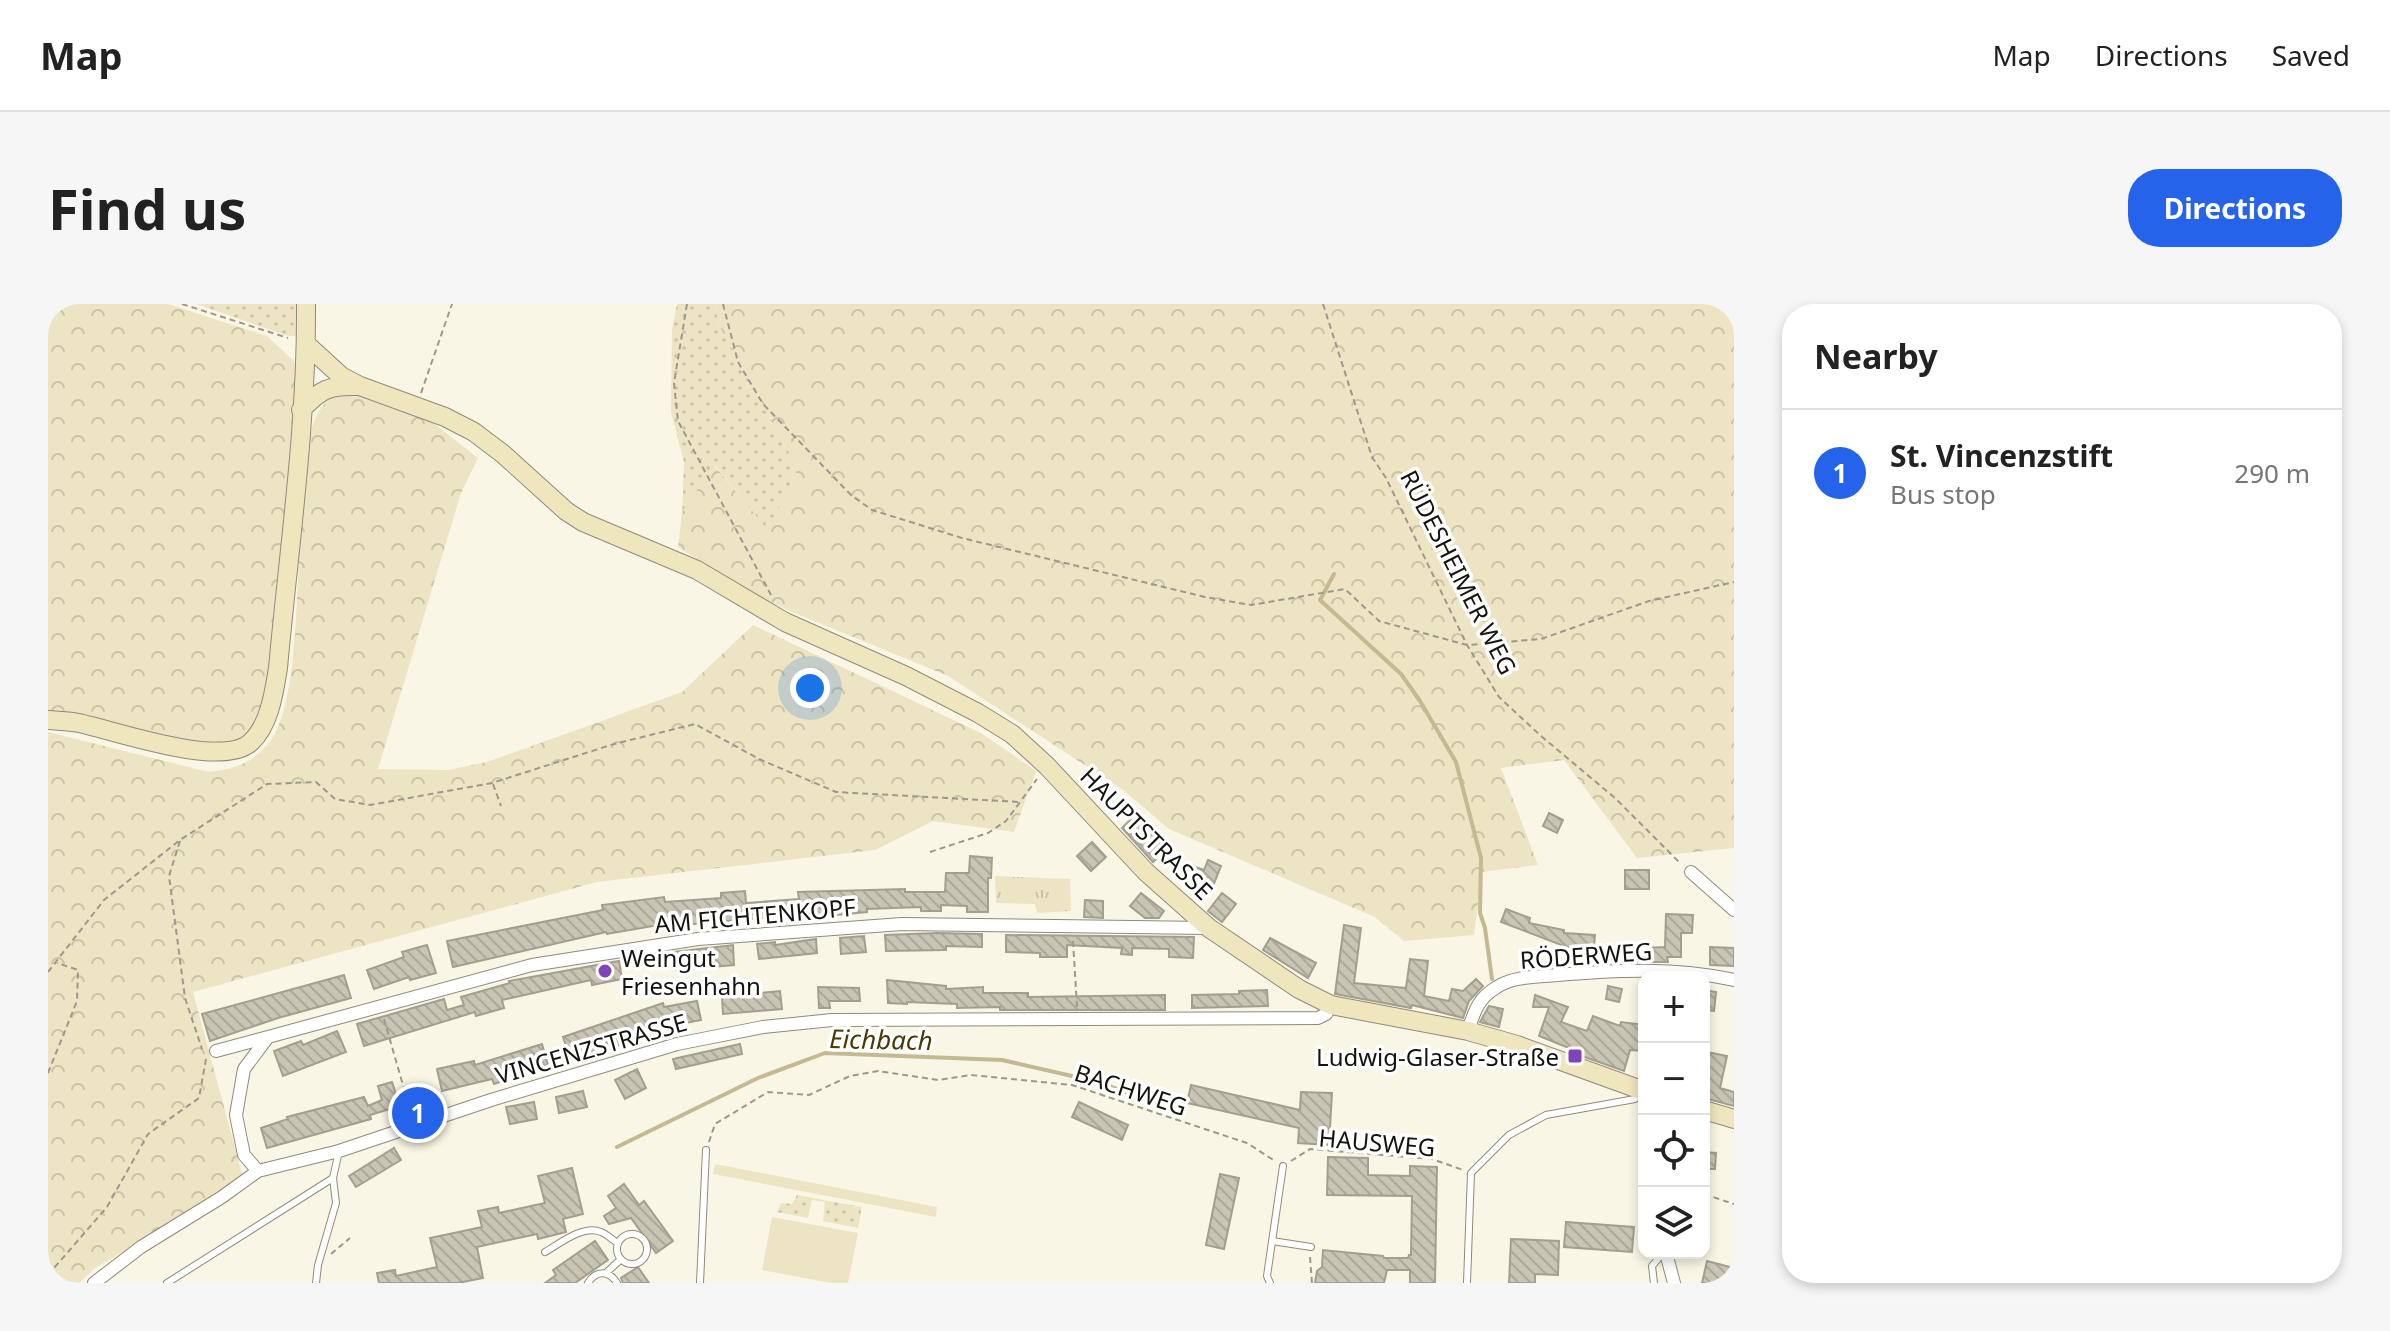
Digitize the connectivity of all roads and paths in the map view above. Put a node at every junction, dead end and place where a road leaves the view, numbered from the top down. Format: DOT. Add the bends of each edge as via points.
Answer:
graph roads {
  1 [pos="182,304"];
  2 [pos="306,304"];
  3 [pos="452,304"];
  4 [pos="687,304"];
  5 [pos="723,304"];
  6 [pos="1323,304"];
  7 [pos="306,344"];
  8 [pos="360,386"];
  9 [pos="416,405"];
  10 [pos="301,410"];
  11 [pos="1734,582"];
  12 [pos="771,596"];
  13 [pos="1467,645"];
  14 [pos="48,720"];
  15 [pos="1047,766"];
  16 [pos="492,783"];
  17 [pos="1020,802"];
  18 [pos="501,806"];
  19 [pos="180,840"];
  20 [pos="930,852"];
  21 [pos="1691,872"];
  22 [pos="1734,910"];
  23 [pos="1072,927"];
  24 [pos="1209,928"];
  25 [pos="56,963"];
  26 [pos="48,972"];
  27 [pos="1734,980"];
  28 [pos="1331,1005"];
  29 [pos="381,1008"];
  30 [pos="1078,1020"];
  31 [pos="1468,1031"];
  32 [pos="268,1037"];
  33 [pos="216,1051"];
  34 [pos="48,1073"];
  35 [pos="1638,1089"];
  36 [pos="1638,1094"];
  37 [pos="409,1104"];
  38 [pos="1710,1112"];
  39 [pos="1734,1119"];
  40 [pos="706,1150"];
  41 [pos="339,1151"];
  42 [pos="1283,1166"];
  43 [pos="258,1171"];
  44 [pos="1471,1173"];
  45 [pos="333,1178"];
  46 [pos="1710,1196"];
  47 [pos="1734,1204"];
  48 [pos="350,1238"];
  49 [pos="1272,1241"];
  50 [pos="618,1243"];
  51 [pos="1311,1247"];
  52 [pos="545,1252"];
  53 [pos="621,1259"];
  54 [pos="1659,1259"];
  55 [pos="1667,1259"];
  56 [pos="318,1265"];
  57 [pos="606,1273"];
  58 [pos="48,1275"];
  59 [pos="94,1283"];
  60 [pos="167,1283"];
  61 [pos="316,1283"];
  62 [pos="588,1283"];
  63 [pos="617,1283"];
  64 [pos="700,1283"];
  65 [pos="1270,1283"];
  66 [pos="1312,1283"];
  67 [pos="1467,1283"];
  68 [pos="1654,1283"];
  69 [pos="1674,1283"];
  1 -- 7 [label="path"];
  2 -- 7 [label="street"];
  3 -- 9 [label="path"];
  4 -- 12 [label="path" via="674,383 678,421"];
  5 -- 13 [label="path" via="738,362 763,404 872,510 962,538 1251,605 1345,589 1379,621"];
  6 -- 13 [label="path, RÜDESHEIMER WEG" via="1372,457"];
  7 -- 8 [label="street"];
  7 -- 10 [label="street"];
  8 -- 9 [label="street, HAUPTSTRASSE"];
  8 -- 10 [label="street" via="326,389"];
  9 -- 15 [label="street, HAUPTSTRASSE" via="474,432 583,522 697,570 805,632 943,695 1012,734"];
  10 -- 14 [label="street" via="278,668 270,707 252,741 242,748 200,752"];
  11 -- 13 [label="path" via="1649,601 1541,639"];
  13 -- 21 [label="path, RÜDESHEIMER WEG" via="1499,697"];
  15 -- 17 [label="path"];
  15 -- 24 [label="street, HAUPTSTRASSE" via="1146,872"];
  16 -- 17 [label="path" via="695,724 836,792"];
  16 -- 18 [label="path"];
  16 -- 19 [label="path" via="370,805 335,799 316,782 267,784"];
  17 -- 20 [label="path" via="988,833"];
  19 -- 25 [label="path" via="104,900"];
  19 -- 58 [label="path" via="169,876 185,998 206,1059 199,1098 148,1134 107,1207"];
  21 -- 22 [label="street"];
  23 -- 24 [label="street, AM FICHTENKOPF"];
  23 -- 29 [label="street, AM FICHTENKOPF" via="902,924 698,939 532,965"];
  23 -- 30 [label="path"];
  24 -- 28 [label="street, HAUPTSTRASSE"];
  25 -- 26 [label="path"];
  25 -- 34 [label="path" via="78,970 77,1001"];
  27 -- 31 [label="street, RÖDERWEG" via="1657,971 1520,979 1485,995"];
  28 -- 30 [label="street, VINCENZSTRASSE" via="1318,1018"];
  28 -- 31 [label="street, HAUPTSTRASSE"];
  29 -- 32 [label="street, AM FICHTENKOPF"];
  29 -- 37 [label="path"];
  30 -- 41 [label="street, VINCENZSTRASSE" via="832,1020 763,1027 677,1044"];
  31 -- 35 [label="street, HAUPTSTRASSE"];
  32 -- 33 [label="street, AM FICHTENKOPF"];
  32 -- 43 [label="street" via="244,1069 236,1115 244,1155"];
  36 -- 44 [label="lane" via="1546,1115 1509,1135"];
  38 -- 39 [label="street"];
  40 -- 42 [label="path, BACHWEG" via="715,1124 768,1092 809,1095 850,1076 878,1071 938,1080 971,1075 1072,1085 1247,1143"];
  40 -- 64 [label="lane"];
  41 -- 43 [label="street, VINCENZSTRASSE"];
  41 -- 45 [label="lane"];
  42 -- 44 [label="path, HAUSWEG" via="1310,1149 1432,1159"];
  42 -- 49 [label="lane"];
  43 -- 59 [label="street, VINCENZSTRASSE"];
  44 -- 67 [label="lane"];
  45 -- 56 [label="lane" via="336,1203"];
  45 -- 60 [label="lane"];
  46 -- 47 [label="path"];
  48 -- 56 [label="path"];
  49 -- 51 [label="lane"];
  49 -- 65 [label="lane"];
  50 -- 52 [label="lane" via="593,1230"];
  50 -- 53 [label="lane"];
  50 -- 53 [label="lane" via="634,1234 647,1246 639,1262"];
  51 -- 66 [label="path"];
  53 -- 57 [label="lane"];
  54 -- 68 [label="lane" via="1652,1266"];
  55 -- 69 [label="street"];
  56 -- 61 [label="lane"];
  57 -- 62 [label="lane"];
  57 -- 63 [label="lane"];
}
